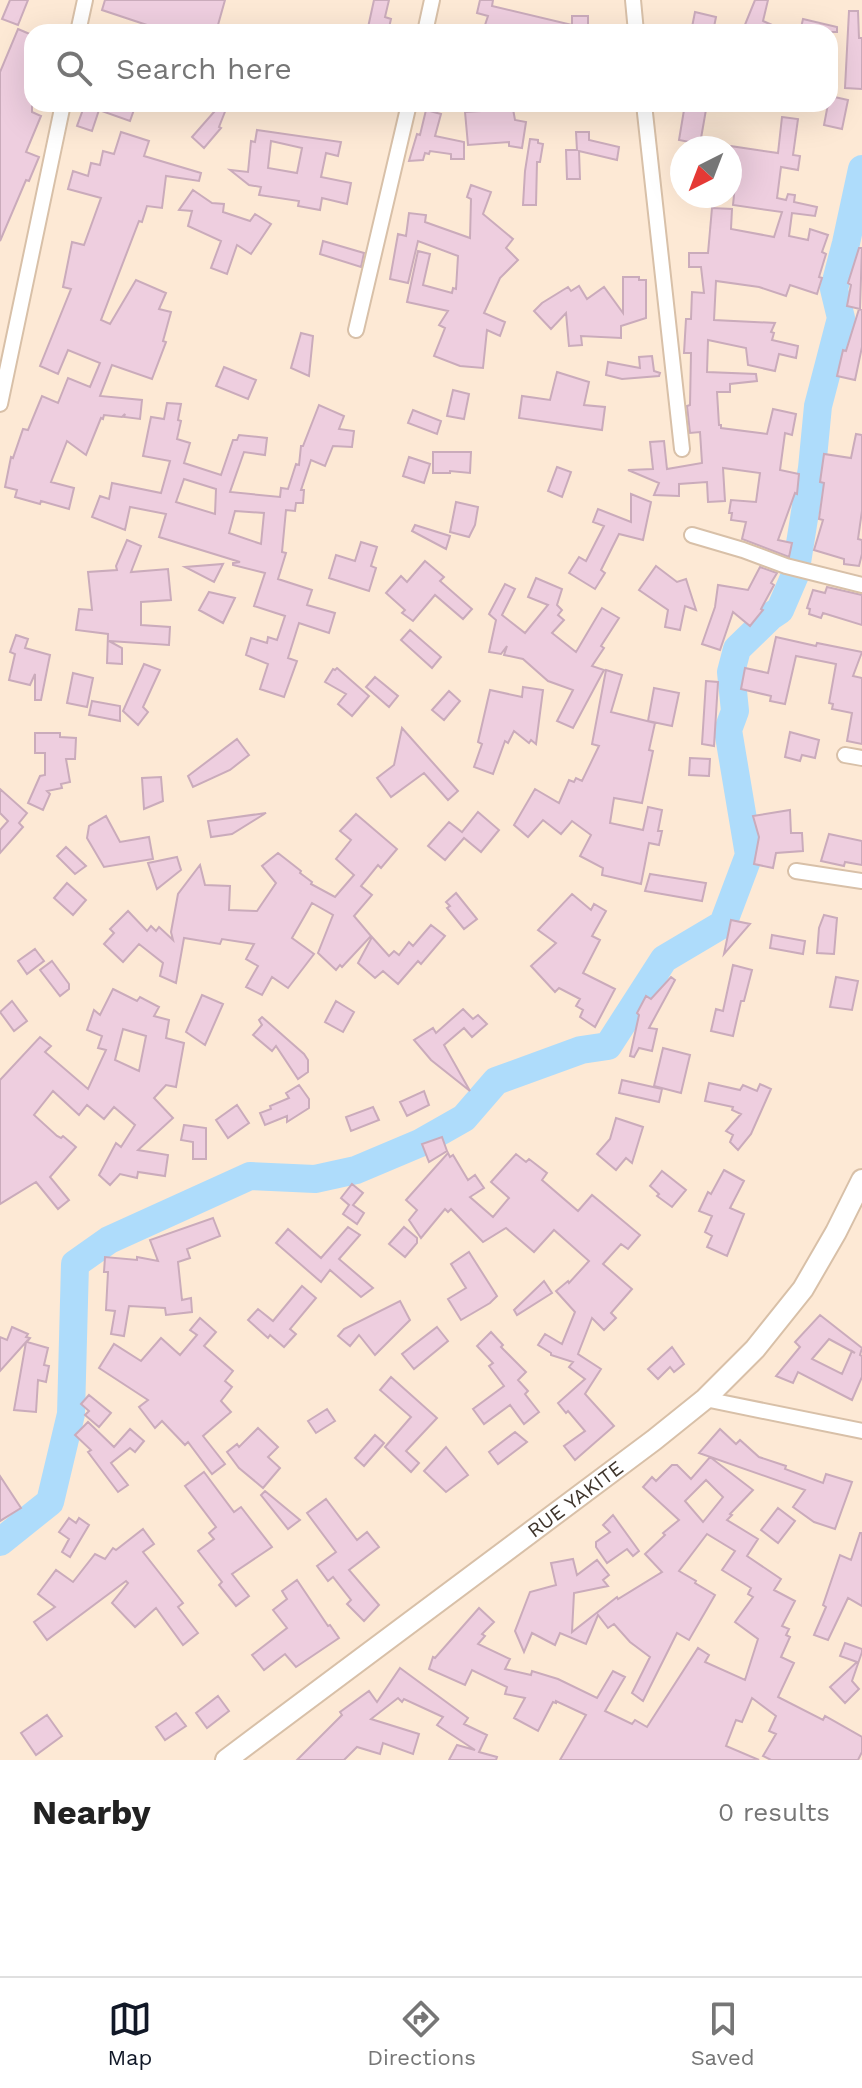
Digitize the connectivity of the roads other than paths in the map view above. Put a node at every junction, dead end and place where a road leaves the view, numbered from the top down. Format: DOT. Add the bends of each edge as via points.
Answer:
graph roads {
  1 [pos="85,0"];
  2 [pos="432,0"];
  3 [pos="633,0"];
  4 [pos="80,24"];
  5 [pos="427,24"];
  6 [pos="635,24"];
  7 [pos="61,112"];
  8 [pos="407,112"];
  9 [pos="645,112"];
  10 [pos="356,330"];
  11 [pos="0,404"];
  12 [pos="682,449"];
  13 [pos="692,535"];
  14 [pos="862,585"];
  15 [pos="845,755"];
  16 [pos="862,758"];
  17 [pos="796,871"];
  18 [pos="862,881"];
  19 [pos="862,1180"];
  20 [pos="705,1399"];
  21 [pos="862,1431"];
  22 [pos="226,1760"];
  1 -- 4 [label="street"];
  2 -- 5 [label="street"];
  3 -- 6 [label="street"];
  7 -- 11 [label="street"];
  8 -- 10 [label="street"];
  9 -- 12 [label="street"];
  13 -- 14 [label="street"];
  15 -- 16 [label="street"];
  17 -- 18 [label="street"];
  19 -- 20 [label="main road, RUE YAKITE" via="803,1289 755,1349"];
  20 -- 21 [label="street"];
  20 -- 22 [label="main road, RUE YAKITE"];
}
